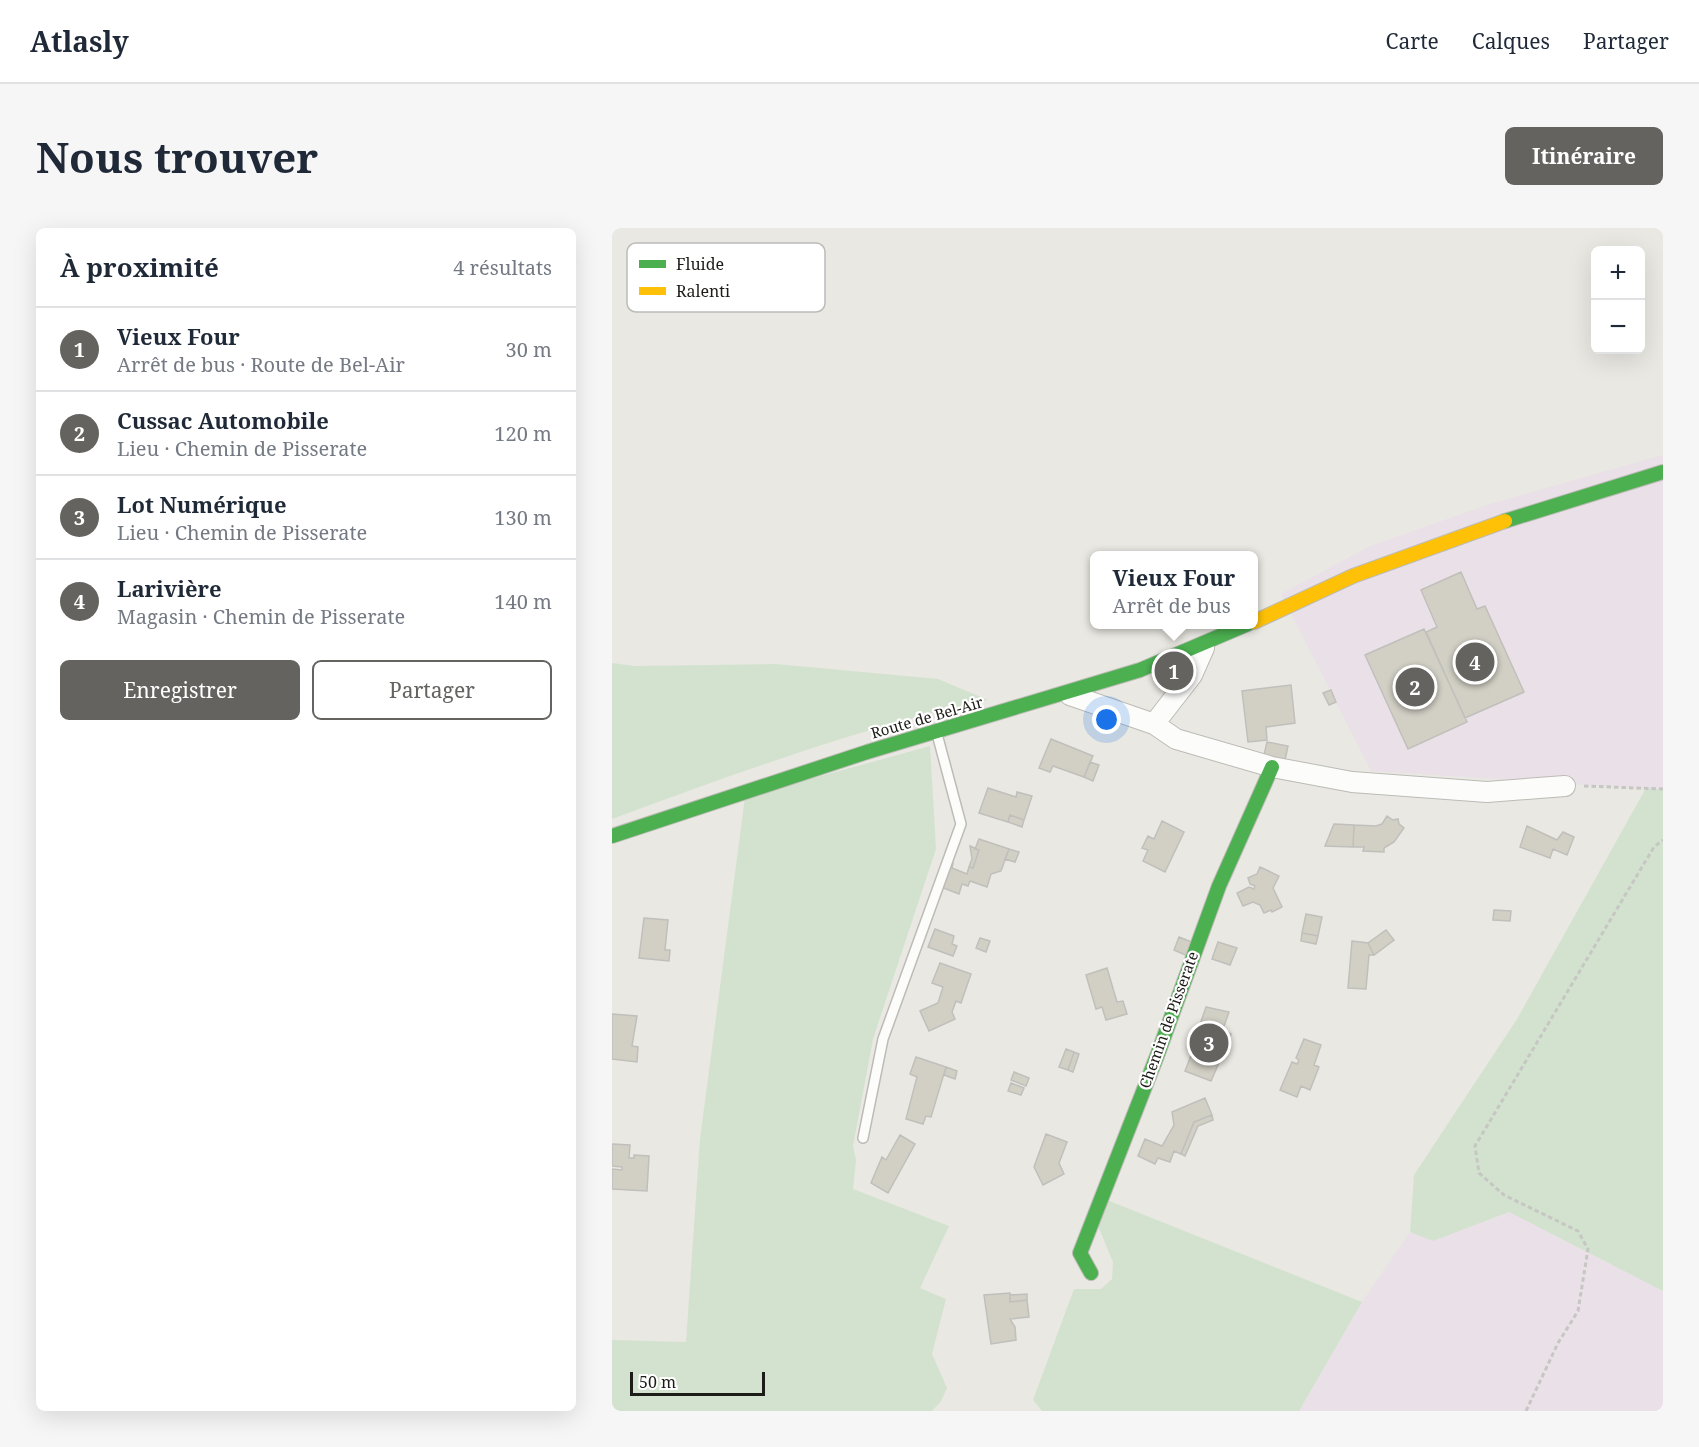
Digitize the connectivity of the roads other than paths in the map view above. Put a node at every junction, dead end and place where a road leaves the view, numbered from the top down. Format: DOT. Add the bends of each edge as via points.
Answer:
graph roads {
  1 [pos="1663,472"];
  2 [pos="1258,620"];
  3 [pos="1239,629"];
  4 [pos="1204,648"];
  5 [pos="1070,695"];
  6 [pos="1154,724"];
  7 [pos="936,731"];
  8 [pos="1272,767"];
  9 [pos="1565,786"];
  10 [pos="612,836"];
  11 [pos="863,1138"];
  12 [pos="1090,1273"];
  1 -- 2 [label="street" via="1460,535 1302,597"];
  3 -- 4 [label="street, Route de Bel-Air"];
  4 -- 5 [label="street, Route de Bel-Air"];
  4 -- 6 [label="street" via="1192,675"];
  5 -- 6 [label="street"];
  5 -- 7 [label="street, Route de Bel-Air"];
  6 -- 8 [label="street" via="1176,739"];
  7 -- 10 [label="street, Route de Bel-Air"];
  7 -- 11 [label="lane" via="961,824 884,1039"];
  8 -- 9 [label="street" via="1352,782 1487,792"];
  8 -- 12 [label="street, Chemin de Pisserate" via="1218,886 1080,1253"];
}
